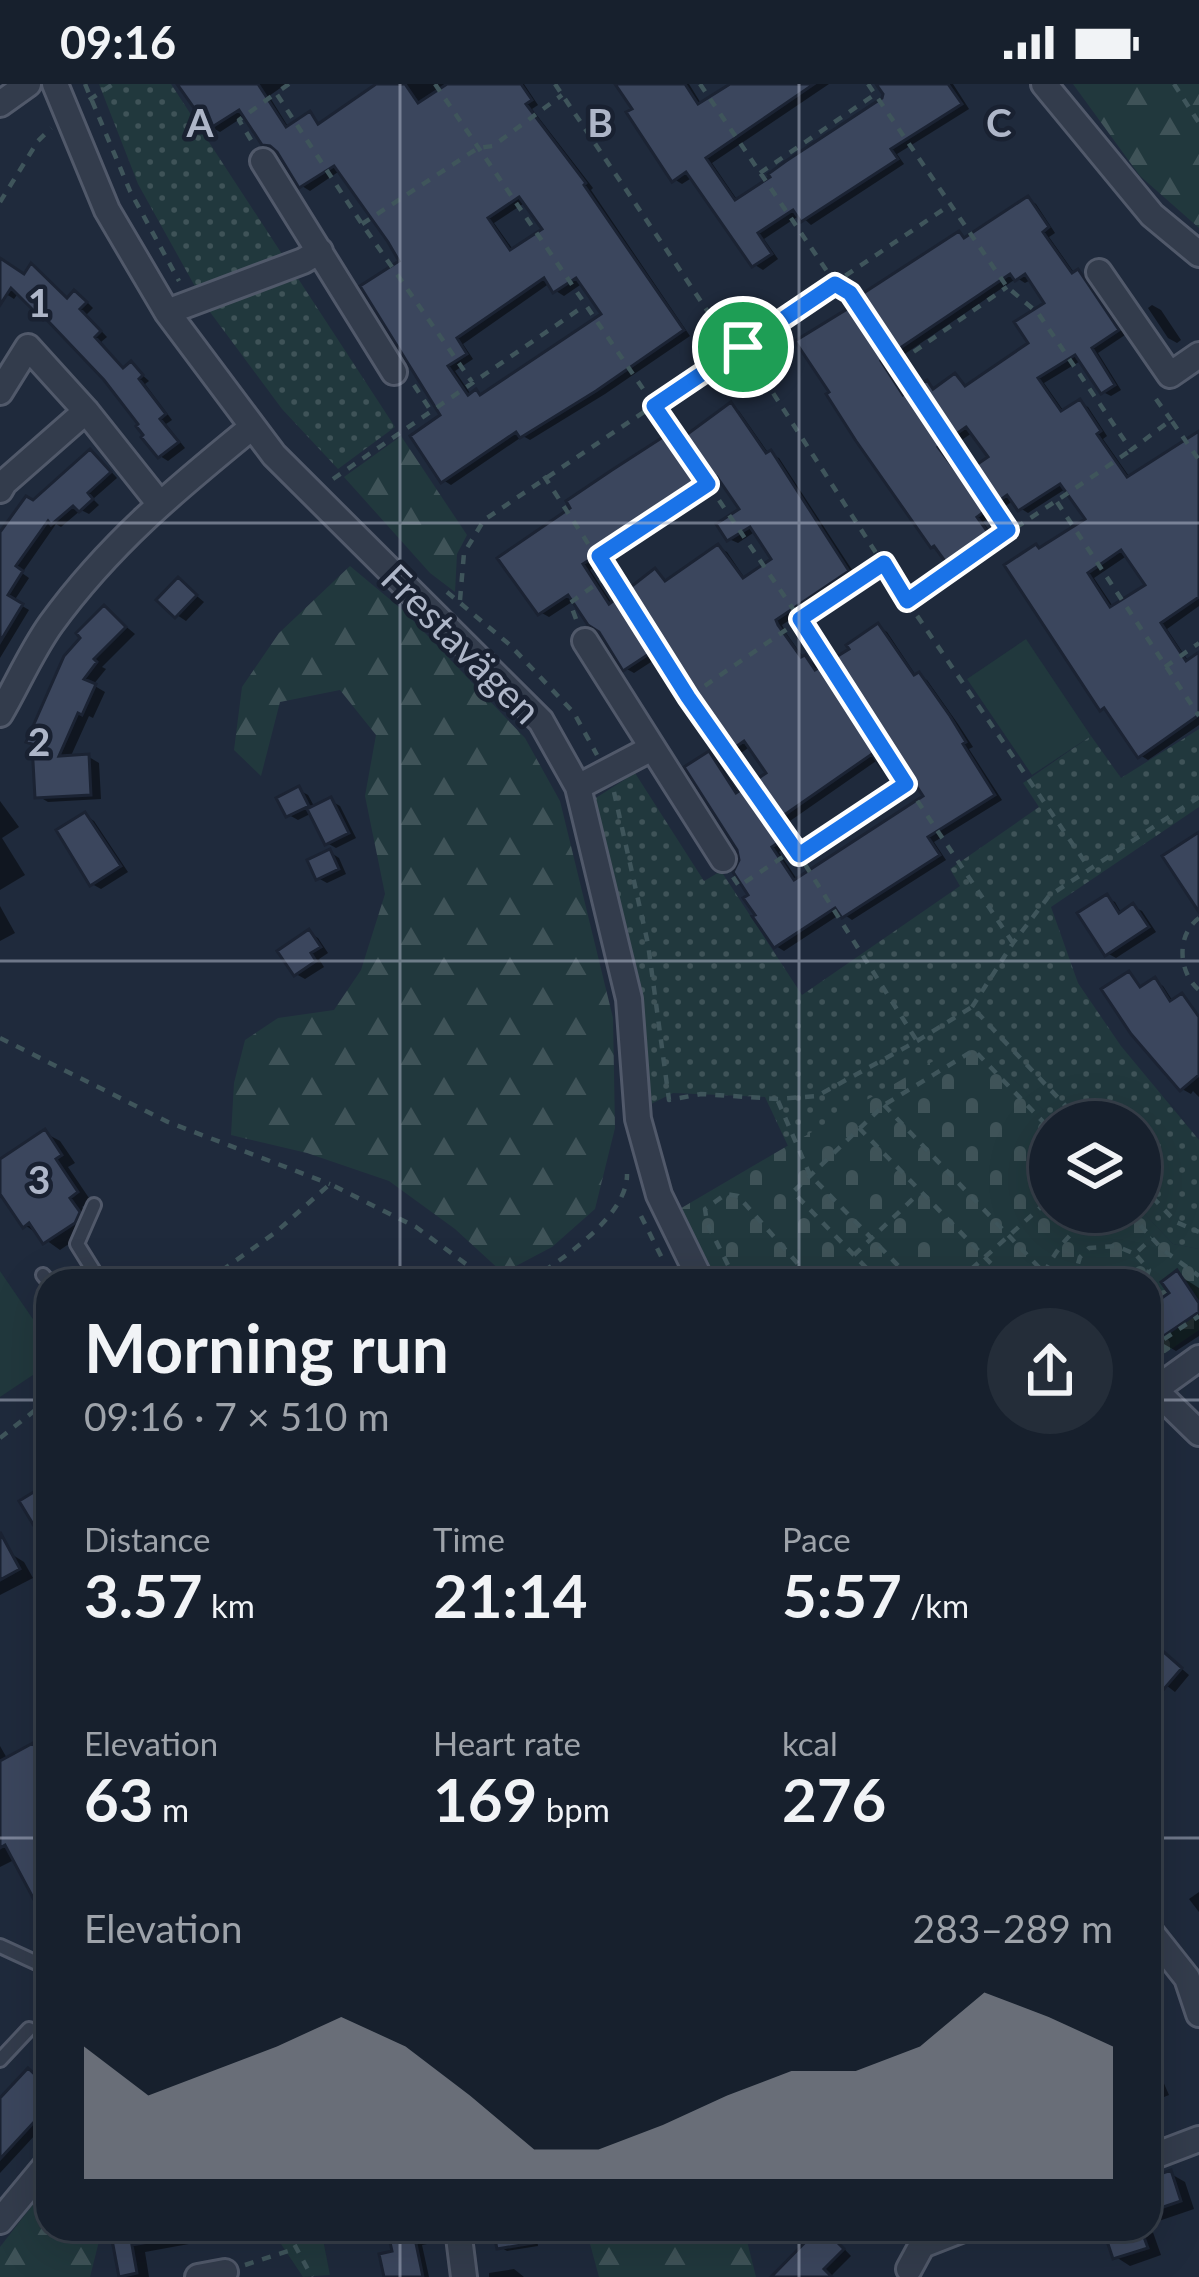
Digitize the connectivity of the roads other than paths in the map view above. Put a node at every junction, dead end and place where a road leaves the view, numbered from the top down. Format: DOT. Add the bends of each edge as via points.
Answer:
graph roads {
  1 [pos="28,84"];
  2 [pos="55,84"];
  3 [pos="1044,84"];
  4 [pos="0,104"];
  5 [pos="263,161"];
  6 [pos="320,251"];
  7 [pos="1199,254"];
  8 [pos="1099,272"];
  9 [pos="166,312"];
  10 [pos="1199,355"];
  11 [pos="394,372"];
  12 [pos="0,392"];
  13 [pos="86,411"];
  14 [pos="252,427"];
  15 [pos="1,484"];
  16 [pos="159,503"];
  17 [pos="585,641"];
  18 [pos="0,714"];
  19 [pos="652,748"];
  20 [pos="578,787"];
  21 [pos="723,860"];
  22 [pos="94,1205"];
  23 [pos="93,1269"];
  24 [pos="695,1269"];
  25 [pos="1199,1358"];
  26 [pos="1161,1385"];
  27 [pos="1161,1400"];
  28 [pos="1199,1433"];
  29 [pos="1161,1945"];
  30 [pos="0,1946"];
  31 [pos="36,1963"];
  32 [pos="1199,2014"];
  33 [pos="29,2029"];
  34 [pos="0,2060"];
  35 [pos="1199,2139"];
  36 [pos="1161,2153"];
  37 [pos="36,2178"];
  38 [pos="0,2221"];
  39 [pos="460,2241"];
  40 [pos="932,2241"];
  41 [pos="909,2269"];
  42 [pos="225,2272"];
  43 [pos="198,2277"];
  44 [pos="464,2277"];
  1 -- 4 [label="street"];
  2 -- 9 [label="street, Frestavägen" via="107,210"];
  3 -- 7 [label="street" via="1152,215"];
  5 -- 6 [label="street"];
  6 -- 9 [label="street"];
  6 -- 11 [label="street"];
  8 -- 10 [label="street" via="1170,375"];
  9 -- 14 [label="street, Frestavägen"];
  12 -- 13 [label="street" via="28,347"];
  13 -- 15 [label="street"];
  13 -- 16 [label="street"];
  14 -- 16 [label="street"];
  14 -- 20 [label="street, Frestavägen" via="541,721"];
  16 -- 18 [label="street" via="49,627"];
  17 -- 19 [label="street"];
  19 -- 20 [label="street"];
  19 -- 21 [label="street"];
  20 -- 24 [label="street, Frestavägen" via="628,999 638,1119 659,1195"];
  22 -- 23 [label="lane" via="77,1244"];
  25 -- 26 [label="street"];
  27 -- 28 [label="street"];
  29 -- 32 [label="street" via="1187,1978"];
  30 -- 31 [label="lane"];
  33 -- 34 [label="lane"];
  35 -- 36 [label="street"];
  37 -- 38 [label="street"];
  39 -- 44 [label="street"];
  40 -- 41 [label="street"];
  42 -- 43 [label="street"];
}
